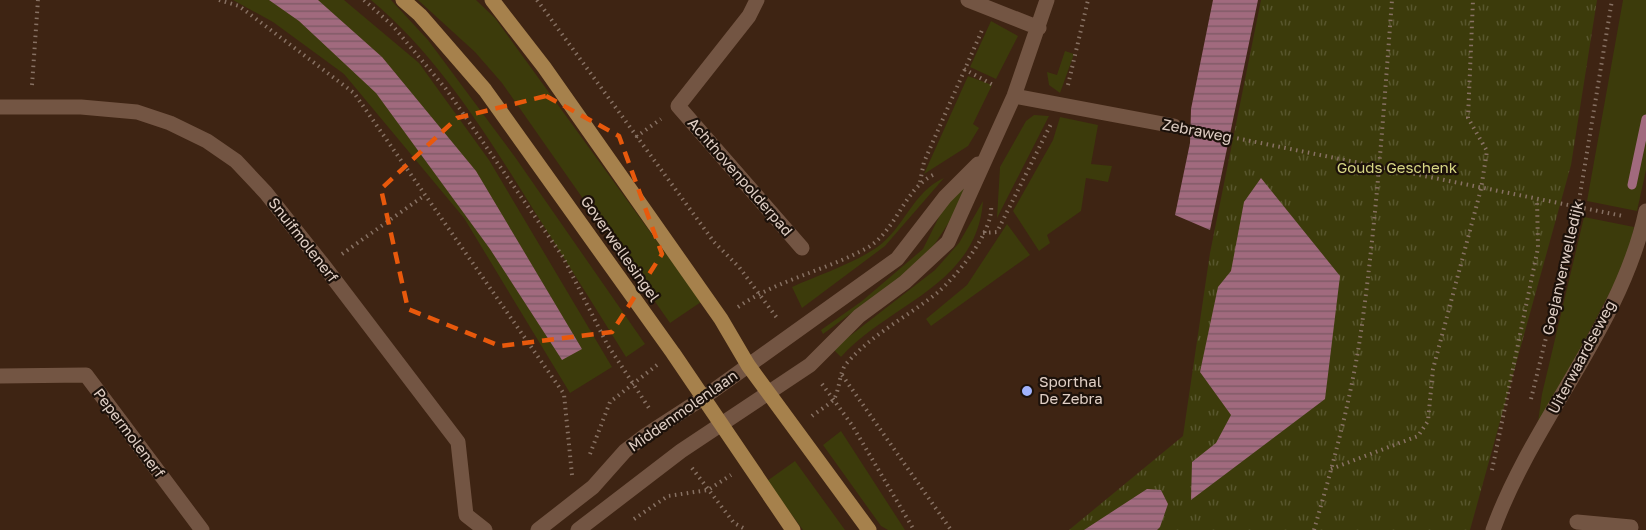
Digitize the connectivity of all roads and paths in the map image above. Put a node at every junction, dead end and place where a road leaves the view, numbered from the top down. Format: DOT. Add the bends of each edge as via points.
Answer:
graph roads {
  1 [pos="38,0"];
  2 [pos="219,0"];
  3 [pos="364,0"];
  4 [pos="403,0"];
  5 [pos="492,0"];
  6 [pos="537,0"];
  7 [pos="757,0"];
  8 [pos="968,0"];
  9 [pos="1047,0"];
  10 [pos="1392,0"];
  11 [pos="1473,0"];
  12 [pos="1612,0"];
  13 [pos="991,10"];
  14 [pos="1039,28"];
  15 [pos="964,69"];
  16 [pos="1014,96"];
  17 [pos="0,106"];
  18 [pos="678,106"];
  19 [pos="31,107"];
  20 [pos="1174,126"];
  21 [pos="636,137"];
  22 [pos="985,157"];
  23 [pos="1379,168"];
  24 [pos="1481,189"];
  25 [pos="425,195"];
  26 [pos="1538,199"];
  27 [pos="1578,207"];
  28 [pos="1615,215"];
  29 [pos="1645,217"];
  30 [pos="984,233"];
  31 [pos="802,248"];
  32 [pos="324,266"];
  33 [pos="759,294"];
  34 [pos="721,320"];
  35 [pos="790,337"];
  36 [pos="673,353"];
  37 [pos="748,365"];
  38 [pos="810,365"];
  39 [pos="842,375"];
  40 [pos="0,376"];
  41 [pos="632,383"];
  42 [pos="768,393"];
  43 [pos="703,398"];
  44 [pos="834,399"];
  45 [pos="1530,406"];
  46 [pos="720,425"];
  47 [pos="586,465"];
  48 [pos="1331,469"];
  49 [pos="573,485"];
  50 [pos="1499,512"];
  51 [pos="1576,522"];
  52 [pos="1631,527"];
  53 [pos="202,530"];
  54 [pos="485,530"];
  55 [pos="538,530"];
  56 [pos="578,530"];
  57 [pos="793,530"];
  58 [pos="869,530"];
  59 [pos="914,530"];
  60 [pos="951,530"];
  61 [pos="1314,530"];
  62 [pos="1493,530"];
  1 -- 19 [label="path"];
  2 -- 25 [label="path" via="239,6 354,93"];
  3 -- 41 [label="path" via="410,45 458,106 563,257 607,344"];
  4 -- 36 [label="main road, Goverwellesingel" via="485,90"];
  5 -- 34 [label="main road" via="544,67"];
  6 -- 21 [label="path"];
  7 -- 18 [label="street, Achthovenpolderpad" via="749,16"];
  8 -- 13 [label="street"];
  9 -- 14 [label="street, Middenmolenlaan"];
  10 -- 23 [label="path"];
  11 -- 24 [label="path" via="1468,118 1487,151"];
  12 -- 27 [label="path, Goejanverwelledijk"];
  13 -- 14 [label="street"];
  13 -- 15 [label="path"];
  14 -- 16 [label="street, Middenmolenlaan"];
  15 -- 16 [label="path"];
  15 -- 33 [label="path" via="924,162 920,182 906,206 867,249"];
  16 -- 20 [label="street, Zebraweg"];
  16 -- 22 [label="street, Middenmolenlaan"];
  17 -- 19 [label="street, Snuifmolenerf"];
  18 -- 21 [label="path, Achthovenpolderpad"];
  18 -- 31 [label="street, Achthovenpolderpad"];
  19 -- 32 [label="street, Snuifmolenerf" via="81,106 137,112 207,141 236,161 266,193"];
  20 -- 23 [label="path, Zebraweg"];
  21 -- 33 [label="path" via="714,242"];
  22 -- 35 [label="street, Middenmolenlaan" via="945,197 897,259"];
  22 -- 38 [label="street, Middenmolenlaan" via="948,242 905,282 859,316"];
  23 -- 24 [label="path, Zebraweg"];
  23 -- 48 [label="path" via="1363,319"];
  24 -- 26 [label="path, Zebraweg"];
  24 -- 48 [label="path" via="1433,369 1428,421 1418,436"];
  25 -- 32 [label="path"];
  25 -- 49 [label="path" via="564,394"];
  26 -- 27 [label="path, Zebraweg"];
  26 -- 50 [label="path" via="1538,248 1490,480"];
  27 -- 28 [label="path, Zebraweg"];
  27 -- 45 [label="path, Goejanverwelledijk"];
  29 -- 50 [label="street, Uiterwaardseweg" via="1603,323"];
  30 -- 39 [label="path" via="937,292 888,326 845,366"];
  32 -- 54 [label="street, Snuifmolenerf" via="458,442 466,515"];
  33 -- 34 [label="path"];
  33 -- 35 [label="path"];
  34 -- 37 [label="main road"];
  35 -- 37 [label="street, Middenmolenlaan"];
  36 -- 41 [label="path"];
  36 -- 43 [label="main road, Goverwellesingel"];
  37 -- 42 [label="main road"];
  37 -- 43 [label="street, Middenmolenlaan"];
  38 -- 42 [label="street, Middenmolenlaan"];
  38 -- 44 [label="path"];
  39 -- 44 [label="path"];
  39 -- 60 [label="path"];
  40 -- 53 [label="street, Pepermolenerf" via="86,375"];
  41 -- 47 [label="path" via="610,402"];
  42 -- 46 [label="street, Middenmolenlaan"];
  42 -- 58 [label="main road"];
  43 -- 46 [label="main road, Goverwellesingel"];
  43 -- 55 [label="street, Middenmolenlaan" via="625,451 592,487"];
  44 -- 59 [label="path"];
  46 -- 56 [label="street, Middenmolenlaan"];
  46 -- 57 [label="main road, Goverwellesingel"];
  48 -- 61 [label="path"];
  50 -- 62 [label="street"];
  51 -- 52 [label="street"];
}
